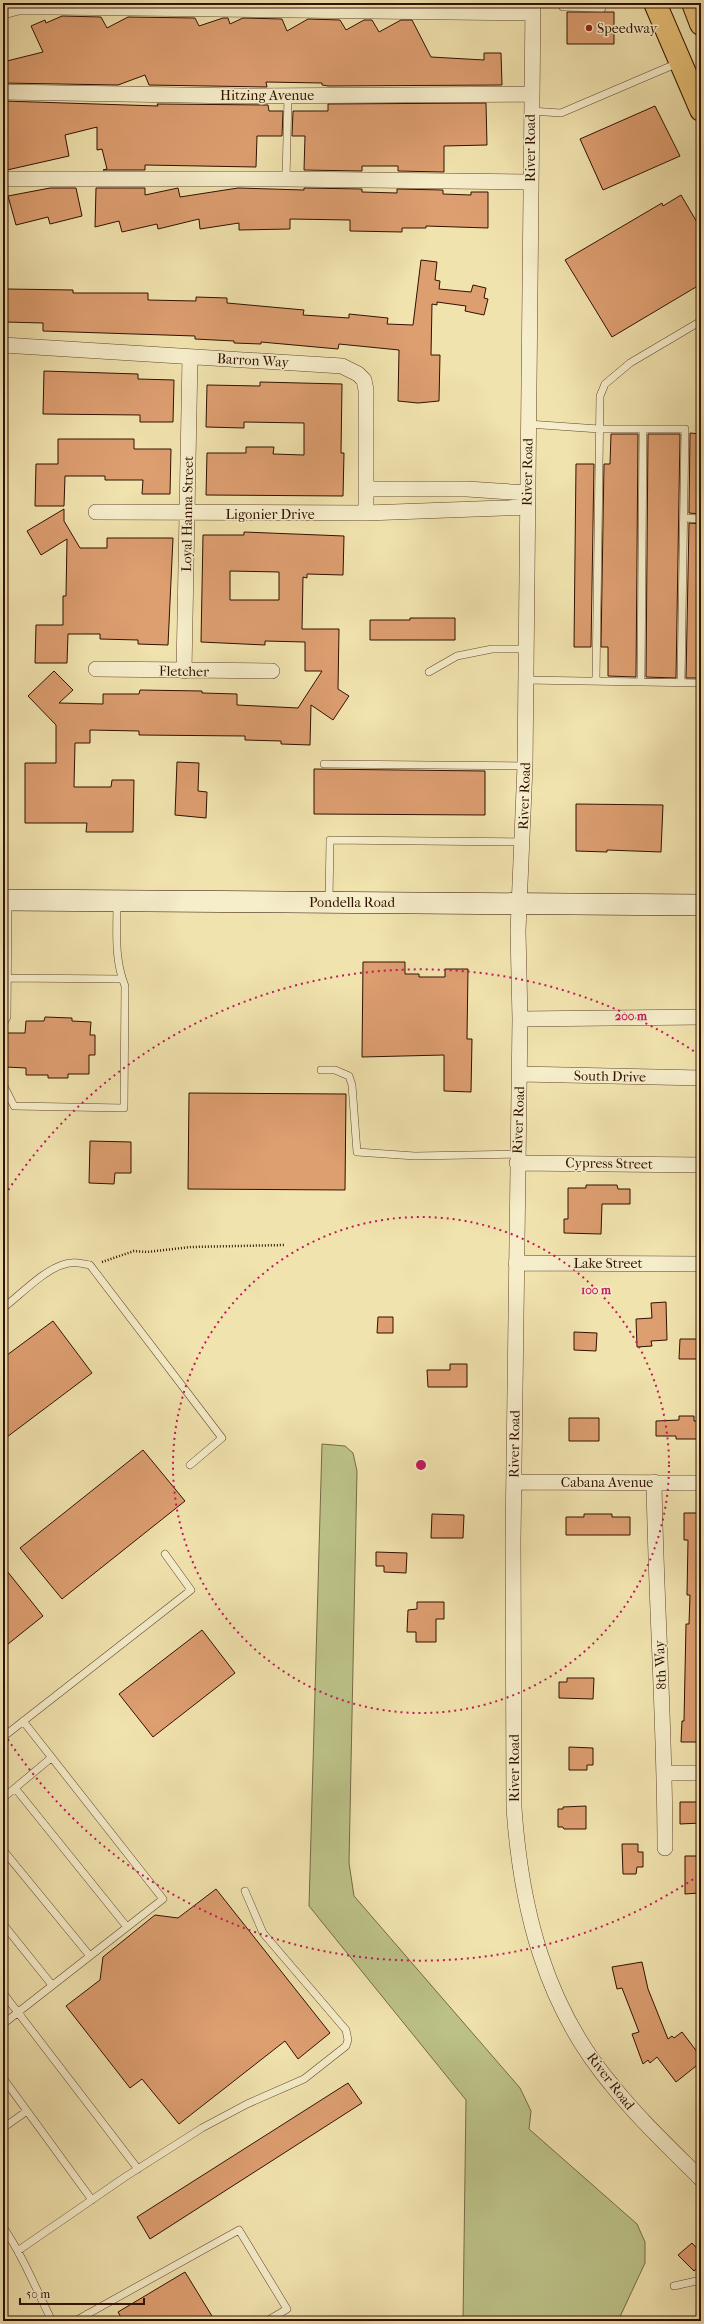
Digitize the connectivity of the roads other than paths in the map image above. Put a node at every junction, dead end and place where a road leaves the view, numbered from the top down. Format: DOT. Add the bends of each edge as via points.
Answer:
graph roads {
  1 [pos="564,3"];
  2 [pos="602,3"];
  3 [pos="655,3"];
  4 [pos="693,3"];
  5 [pos="53,5"];
  6 [pos="533,8"];
  7 [pos="3,10"];
  8 [pos="701,24"];
  9 [pos="679,63"];
  10 [pos="3,92"];
  11 [pos="531,94"];
  12 [pos="288,96"];
  13 [pos="701,110"];
  14 [pos="530,111"];
  15 [pos="3,179"];
  16 [pos="286,179"];
  17 [pos="530,182"];
  18 [pos="701,321"];
  19 [pos="3,345"];
  20 [pos="190,357"];
  21 [pos="528,424"];
  22 [pos="599,429"];
  23 [pos="643,429"];
  24 [pos="366,489"];
  25 [pos="442,489"];
  26 [pos="527,500"];
  27 [pos="443,511"];
  28 [pos="96,512"];
  29 [pos="187,514"];
  30 [pos="366,514"];
  31 [pos="684,518"];
  32 [pos="701,519"];
  33 [pos="526,649"];
  34 [pos="96,669"];
  35 [pos="184,671"];
  36 [pos="272,671"];
  37 [pos="429,672"];
  38 [pos="526,680"];
  39 [pos="596,680"];
  40 [pos="641,682"];
  41 [pos="681,683"];
  42 [pos="701,683"];
  43 [pos="324,764"];
  44 [pos="525,766"];
  45 [pos="522,842"];
  46 [pos="6,900"];
  47 [pos="117,901"];
  48 [pos="329,902"];
  49 [pos="519,903"];
  50 [pos="701,905"];
  51 [pos="7,978"];
  52 [pos="122,979"];
  53 [pos="701,1017"];
  54 [pos="520,1019"];
  55 [pos="3,1024"];
  56 [pos="321,1070"];
  57 [pos="520,1074"];
  58 [pos="701,1078"];
  59 [pos="3,1084"];
  60 [pos="517,1159"];
  61 [pos="701,1164"];
  62 [pos="516,1263"];
  63 [pos="701,1264"];
  64 [pos="3,1308"];
  65 [pos="190,1465"];
  66 [pos="514,1482"];
  67 [pos="654,1482"];
  68 [pos="701,1483"];
  69 [pos="165,1554"];
  70 [pos="23,1721"];
  71 [pos="3,1737"];
  72 [pos="51,1758"];
  73 [pos="665,1773"];
  74 [pos="701,1773"];
  75 [pos="15,1788"];
  76 [pos="3,1798"];
  77 [pos="664,1848"];
  78 [pos="3,1850"];
  79 [pos="245,1891"];
  80 [pos="3,1924"];
  81 [pos="127,1927"];
  82 [pos="90,1956"];
  83 [pos="52,1985"];
  84 [pos="3,1993"];
  85 [pos="19,2012"];
  86 [pos="3,2024"];
  87 [pos="3,2078"];
  88 [pos="27,2111"];
  89 [pos="3,2128"];
  90 [pos="138,2169"];
  91 [pos="701,2179"];
  92 [pos="92,2200"];
  93 [pos="3,2227"];
  94 [pos="19,2250"];
  95 [pos="701,2280"];
  96 [pos="674,2286"];
  97 [pos="88,2314"];
  98 [pos="52,2321"];
  99 [pos="75,2321"];
  100 [pos="92,2321"];
  101 [pos="267,2321"];
  1 -- 2 [label="lane" via="563,7 602,8"];
  3 -- 9 [label="main road"];
  4 -- 8 [label="main road"];
  5 -- 6 [label="street"];
  5 -- 7 [label="street"];
  6 -- 11 [label="street, River Road"];
  9 -- 13 [label="main road"];
  9 -- 14 [label="lane" via="561,113"];
  10 -- 12 [label="street, Hitzing Avenue"];
  11 -- 12 [label="street, Hitzing Avenue"];
  11 -- 14 [label="street, River Road"];
  12 -- 16 [label="lane"];
  14 -- 17 [label="street, River Road"];
  15 -- 16 [label="street"];
  16 -- 17 [label="street"];
  17 -- 21 [label="street, River Road"];
  18 -- 22 [label="lane" via="630,363 605,384 600,396"];
  19 -- 20 [label="street, Barron Way"];
  20 -- 24 [label="street, Barron Way" via="342,366 358,374 364,380 366,390"];
  20 -- 29 [label="street, Loyal Hanna Street"];
  21 -- 22 [label="lane"];
  21 -- 26 [label="street, River Road"];
  22 -- 23 [label="lane"];
  22 -- 39 [label="lane"];
  23 -- 31 [label="lane" via="685,429"];
  23 -- 40 [label="lane"];
  24 -- 25 [label="street"];
  24 -- 30 [label="street, Barron Way"];
  25 -- 26 [label="street"];
  25 -- 27 [label="street"];
  26 -- 27 [label="street, Ligonier Drive"];
  26 -- 33 [label="street, River Road"];
  27 -- 30 [label="street, Ligonier Drive"];
  28 -- 29 [label="street, Ligonier Drive"];
  29 -- 30 [label="street, Ligonier Drive"];
  29 -- 35 [label="street, Loyal Hanna Street"];
  31 -- 32 [label="lane"];
  31 -- 41 [label="lane"];
  33 -- 37 [label="lane" via="492,649 457,656"];
  33 -- 38 [label="street, River Road"];
  34 -- 35 [label="street, Fletcher"];
  35 -- 36 [label="street, Fletcher"];
  38 -- 39 [label="lane"];
  38 -- 44 [label="street, River Road"];
  39 -- 40 [label="lane"];
  40 -- 41 [label="lane"];
  41 -- 42 [label="lane"];
  43 -- 44 [label="lane"];
  44 -- 45 [label="street, River Road"];
  45 -- 48 [label="lane" via="330,840"];
  45 -- 49 [label="street, River Road"];
  46 -- 47 [label="main road, Pondella Road"];
  46 -- 51 [label="lane"];
  47 -- 48 [label="main road, Pondella Road"];
  47 -- 52 [label="lane" via="116,952"];
  48 -- 49 [label="main road, Pondella Road"];
  49 -- 50 [label="main road, Pondella Road"];
  49 -- 54 [label="street, River Road"];
  51 -- 52 [label="lane"];
  51 -- 55 [label="lane" via="7,1016"];
  52 -- 59 [label="lane" via="125,986 124,1108 14,1106"];
  53 -- 54 [label="street"];
  54 -- 57 [label="street, River Road"];
  56 -- 60 [label="lane" via="335,1070 349,1076 352,1085 357,1152"];
  57 -- 58 [label="street, South Drive"];
  57 -- 60 [label="street, River Road"];
  60 -- 61 [label="street, Cypress Street"];
  60 -- 62 [label="street, River Road"];
  62 -- 63 [label="street, Lake Street"];
  62 -- 66 [label="street, River Road"];
  64 -- 65 [label="lane" via="61,1265 75,1262 90,1265 222,1438"];
  66 -- 67 [label="street, Cabana Avenue"];
  66 -- 91 [label="street, River Road" via="514,1808 516,1844 530,1924 557,1999 595,2064 641,2118"];
  67 -- 68 [label="street, Cabana Avenue"];
  67 -- 73 [label="street, 8th Way"];
  69 -- 70 [label="lane" via="191,1590"];
  70 -- 71 [label="lane"];
  70 -- 72 [label="lane"];
  72 -- 75 [label="lane"];
  72 -- 81 [label="lane" via="163,1899"];
  73 -- 74 [label="street"];
  73 -- 77 [label="street, 8th Way"];
  75 -- 76 [label="lane"];
  75 -- 81 [label="lane"];
  78 -- 82 [label="lane"];
  79 -- 90 [label="lane" via="263,1933 346,2030 346,2046 304,2079 247,2104 202,2128"];
  80 -- 83 [label="lane"];
  81 -- 82 [label="lane"];
  82 -- 83 [label="lane"];
  83 -- 85 [label="lane"];
  84 -- 85 [label="lane"];
  85 -- 86 [label="lane"];
  85 -- 90 [label="lane"];
  87 -- 88 [label="lane"];
  88 -- 89 [label="lane"];
  88 -- 92 [label="lane"];
  90 -- 92 [label="lane"];
  92 -- 94 [label="lane"];
  93 -- 94 [label="lane"];
  94 -- 98 [label="lane" via="31,2281"];
  95 -- 96 [label="lane"];
  97 -- 99 [label="lane"];
  97 -- 100 [label="lane"];
  97 -- 101 [label="lane" via="240,2230 287,2309"];
}
